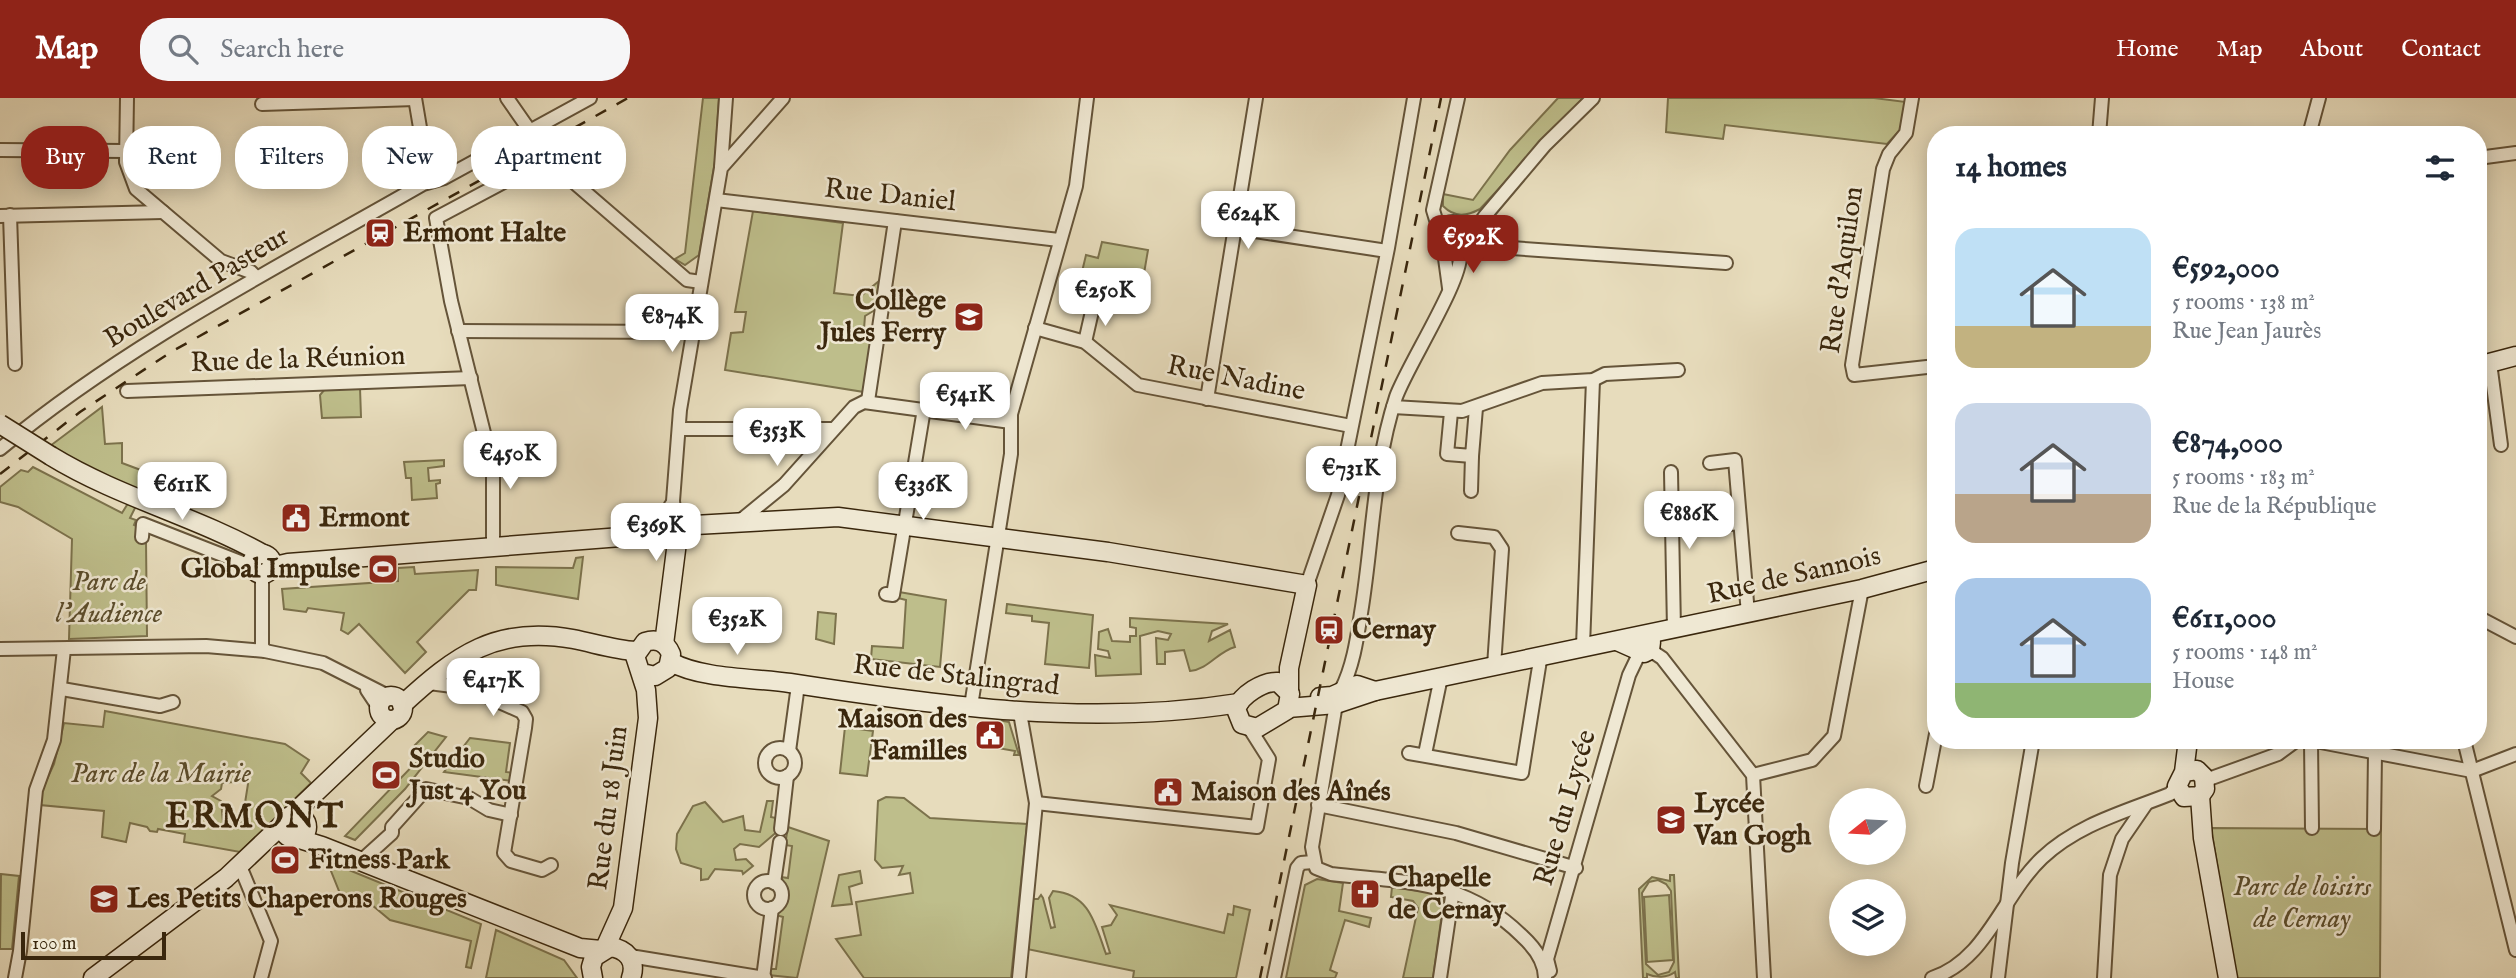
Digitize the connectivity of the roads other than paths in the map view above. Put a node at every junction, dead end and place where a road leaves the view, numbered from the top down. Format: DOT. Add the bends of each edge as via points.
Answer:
graph roads {
  1 [pos="127,98"];
  2 [pos="508,98"];
  3 [pos="590,98"];
  4 [pos="726,98"];
  5 [pos="783,98"];
  6 [pos="1087,98"];
  7 [pos="1256,98"];
  8 [pos="1414,98"];
  9 [pos="1458,98"];
  10 [pos="1593,98"];
  11 [pos="1912,98"];
  12 [pos="2102,98"];
  13 [pos="2319,98"];
  14 [pos="415,99"];
  15 [pos="262,104"];
  16 [pos="126,126"];
  17 [pos="420,126"];
  18 [pos="527,126"];
  19 [pos="539,126"];
  20 [pos="2100,126"];
  21 [pos="2311,126"];
  22 [pos="0,150"];
  23 [pos="123,151"];
  24 [pos="2516,153"];
  25 [pos="2487,157"];
  26 [pos="721,168"];
  27 [pos="136,189"];
  28 [pos="415,189"];
  29 [pos="716,200"];
  30 [pos="163,212"];
  31 [pos="5,216"];
  32 [pos="1485,216"];
  33 [pos="895,221"];
  34 [pos="1461,224"];
  35 [pos="1235,228"];
  36 [pos="1439,230"];
  37 [pos="1059,240"];
  38 [pos="1466,246"];
  39 [pos="1387,251"];
  40 [pos="1444,251"];
  41 [pos="1726,263"];
  42 [pos="256,277"];
  43 [pos="701,282"];
  44 [pos="1449,288"];
  45 [pos="1093,307"];
  46 [pos="1035,328"];
  47 [pos="458,331"];
  48 [pos="692,332"];
  49 [pos="1085,342"];
  50 [pos="2516,356"];
  51 [pos="15,364"];
  52 [pos="2487,364"];
  53 [pos="1927,367"];
  54 [pos="1678,370"];
  55 [pos="471,378"];
  56 [pos="2487,379"];
  57 [pos="1592,380"];
  58 [pos="127,391"];
  59 [pos="1207,399"];
  60 [pos="868,401"];
  61 [pos="1393,407"];
  62 [pos="1476,408"];
  63 [pos="923,409"];
  64 [pos="1451,412"];
  65 [pos="0,422"];
  66 [pos="1011,422"];
  67 [pos="1351,426"];
  68 [pos="679,429"];
  69 [pos="833,429"];
  70 [pos="21,432"];
  71 [pos="1,444"];
  72 [pos="2501,445"];
  73 [pos="1472,456"];
  74 [pos="47,459"];
  75 [pos="1710,463"];
  76 [pos="1671,472"];
  77 [pos="1471,491"];
  78 [pos="1740,523"];
  79 [pos="736,524"];
  80 [pos="1720,525"];
  81 [pos="906,528"];
  82 [pos="1458,533"];
  83 [pos="667,534"];
  84 [pos="142,537"];
  85 [pos="997,540"];
  86 [pos="493,546"];
  87 [pos="265,564"];
  88 [pos="1927,571"];
  89 [pos="1307,584"];
  90 [pos="1862,589"];
  91 [pos="886,594"];
  92 [pos="1748,614"];
  93 [pos="2487,622"];
  94 [pos="2516,637"];
  95 [pos="1650,641"];
  96 [pos="1583,646"];
  97 [pos="0,649"];
  98 [pos="64,649"];
  99 [pos="265,651"];
  100 [pos="1541,654"];
  101 [pos="456,659"];
  102 [pos="651,659"];
  103 [pos="1494,666"];
  104 [pos="1289,668"];
  105 [pos="1441,677"];
  106 [pos="434,678"];
  107 [pos="1272,681"];
  108 [pos="798,685"];
  109 [pos="468,688"];
  110 [pos="62,689"];
  111 [pos="1343,696"];
  112 [pos="1289,698"];
  113 [pos="173,702"];
  114 [pos="1239,703"];
  115 [pos="393,705"];
  116 [pos="971,706"];
  117 [pos="1020,713"];
  118 [pos="1257,733"];
  119 [pos="1933,749"];
  120 [pos="2032,749"];
  121 [pos="2188,749"];
  122 [pos="2285,749"];
  123 [pos="2311,749"];
  124 [pos="2354,749"];
  125 [pos="2466,749"];
  126 [pos="789,751"];
  127 [pos="1409,753"];
  128 [pos="2375,753"];
  129 [pos="1425,754"];
  130 [pos="2516,754"];
  131 [pos="2472,771"];
  132 [pos="1753,775"];
  133 [pos="787,776"];
  134 [pos="1926,786"];
  135 [pos="2188,786"];
  136 [pos="1036,803"];
  137 [pos="2146,804"];
  138 [pos="1318,806"];
  139 [pos="511,815"];
  140 [pos="295,827"];
  141 [pos="2312,828"];
  142 [pos="2374,829"];
  143 [pos="361,861"];
  144 [pos="1313,862"];
  145 [pos="551,865"];
  146 [pos="240,866"];
  147 [pos="1576,868"];
  148 [pos="774,883"];
  149 [pos="1453,890"];
  150 [pos="2008,900"];
  151 [pos="772,908"];
  152 [pos="555,939"];
  153 [pos="2516,950"];
  154 [pos="622,962"];
  155 [pos="592,975"];
  156 [pos="15,978"];
  157 [pos="93,978"];
  158 [pos="261,978"];
  159 [pos="764,978"];
  160 [pos="1019,978"];
  161 [pos="1274,978"];
  162 [pos="1440,978"];
  163 [pos="1545,978"];
  164 [pos="1552,978"];
  165 [pos="1764,978"];
  166 [pos="1932,978"];
  167 [pos="1998,978"];
  168 [pos="2104,978"];
  169 [pos="2228,978"];
  1 -- 16 [label="street"];
  2 -- 18 [label="street"];
  3 -- 19 [label="street, Boulevard Pasteur"];
  4 -- 26 [label="street"];
  5 -- 26 [label="street"];
  6 -- 37 [label="street" via="1076,186"];
  7 -- 35 [label="street"];
  8 -- 39 [label="street"];
  9 -- 36 [label="street" via="1433,210"];
  10 -- 32 [label="street" via="1545,145"];
  11 -- 53 [label="street, Rue d'Aquilon" via="1906,133 1883,169 1852,365 1854,375"];
  12 -- 20 [label="street"];
  13 -- 21 [label="street"];
  14 -- 15 [label="street"];
  14 -- 17 [label="street"];
  22 -- 23 [label="street"];
  24 -- 25 [label="street"];
  26 -- 29 [label="street"];
  27 -- 30 [label="street"];
  28 -- 42 [label="street, Boulevard Pasteur"];
  29 -- 33 [label="street, Rue Daniel"];
  29 -- 43 [label="street"];
  30 -- 31 [label="street"];
  30 -- 42 [label="street" via="221,261"];
  31 -- 51 [label="street"];
  32 -- 34 [label="street"];
  32 -- 38 [label="street"];
  33 -- 37 [label="street, Rue Daniel"];
  33 -- 60 [label="street"];
  34 -- 36 [label="street" via="1446,223"];
  34 -- 38 [label="street"];
  35 -- 39 [label="street"];
  35 -- 59 [label="street"];
  36 -- 40 [label="street" via="1437,242"];
  37 -- 46 [label="street"];
  38 -- 40 [label="street"];
  38 -- 41 [label="street"];
  38 -- 44 [label="street"];
  39 -- 67 [label="street"];
  40 -- 44 [label="street"];
  42 -- 70 [label="street, Boulevard Pasteur"];
  43 -- 47 [label="street" via="687,280 547,159 436,218"];
  43 -- 48 [label="street"];
  44 -- 61 [label="street"];
  45 -- 49 [label="street"];
  46 -- 49 [label="street, Rue Nadine"];
  46 -- 66 [label="street"];
  47 -- 48 [label="street"];
  47 -- 55 [label="street"];
  48 -- 68 [label="street"];
  49 -- 59 [label="street, Rue Nadine" via="1138,386"];
  50 -- 52 [label="street"];
  54 -- 57 [label="street" via="1605,374"];
  55 -- 58 [label="street, Rue de la Réunion"];
  55 -- 86 [label="street" via="493,469"];
  56 -- 72 [label="street"];
  57 -- 62 [label="street" via="1542,383"];
  57 -- 96 [label="street"];
  59 -- 67 [label="street, Rue Nadine"];
  60 -- 63 [label="street"];
  60 -- 69 [label="street" via="854,407"];
  61 -- 64 [label="street"];
  61 -- 111 [label="street" via="1373,507 1366,584"];
  62 -- 64 [label="street"];
  62 -- 73 [label="street"];
  63 -- 66 [label="street"];
  63 -- 81 [label="street"];
  64 -- 73 [label="street" via="1447,454"];
  65 -- 70 [label="street"];
  65 -- 74 [label="street, bridge"];
  66 -- 85 [label="street" via="1011,454"];
  67 -- 89 [label="street" via="1338,495"];
  68 -- 69 [label="street"];
  68 -- 83 [label="street"];
  69 -- 79 [label="street" via="784,485"];
  70 -- 71 [label="street, Boulevard Pasteur"];
  71 -- 74 [label="street"];
  73 -- 77 [label="street"];
  74 -- 87 [label="street"];
  75 -- 78 [label="street" via="1735,460"];
  76 -- 95 [label="street"];
  78 -- 80 [label="street"];
  78 -- 92 [label="street"];
  79 -- 81 [label="street" via="838,517"];
  79 -- 83 [label="street"];
  81 -- 85 [label="street"];
  81 -- 91 [label="street" via="893,596"];
  82 -- 103 [label="street" via="1494,537 1502,549"];
  83 -- 86 [label="street"];
  83 -- 102 [label="street, Rue du 18 Juin"];
  84 -- 87 [label="street" via="143,524"];
  85 -- 89 [label="street" via="1108,552"];
  85 -- 116 [label="street"];
  86 -- 87 [label="street"];
  87 -- 99 [label="street"];
  88 -- 90 [label="street, Rue de Sannois"];
  89 -- 104 [label="street"];
  90 -- 92 [label="street, Rue de Sannois"];
  90 -- 132 [label="street" via="1834,736 1812,760"];
  92 -- 95 [label="street, Rue de Sannois"];
  93 -- 94 [label="street"];
  95 -- 96 [label="street"];
  95 -- 132 [label="street"];
  95 -- 147 [label="street, Rue du Lycée" via="1629,675"];
  96 -- 100 [label="street"];
  97 -- 98 [label="street"];
  98 -- 99 [label="street" via="206,646"];
  98 -- 110 [label="street"];
  99 -- 115 [label="street" via="323,663"];
  100 -- 103 [label="street"];
  100 -- 129 [label="street" via="1522,773"];
  101 -- 102 [label="street, Rue de Stalingrad" via="485,643 520,635 558,637"];
  101 -- 106 [label="street, Rue de Stalingrad"];
  101 -- 109 [label="street" via="459,680"];
  102 -- 108 [label="street, Rue de Stalingrad" via="681,668"];
  102 -- 154 [label="street, Rue du 18 Juin" via="648,718 623,908"];
  103 -- 105 [label="street"];
  104 -- 107 [label="street"];
  104 -- 112 [label="street"];
  105 -- 111 [label="street"];
  105 -- 129 [label="street"];
  106 -- 109 [label="street"];
  106 -- 115 [label="street, Rue de Stalingrad"];
  107 -- 112 [label="street" via="1281,683"];
  107 -- 114 [label="street"];
  108 -- 116 [label="street, Rue de Stalingrad"];
  108 -- 126 [label="street"];
  109 -- 139 [label="street" via="522,712 526,719"];
  110 -- 113 [label="street" via="160,706"];
  110 -- 156 [label="street" via="52,749 36,790"];
  111 -- 112 [label="street"];
  111 -- 138 [label="street"];
  112 -- 118 [label="street"];
  114 -- 117 [label="street, Rue de Stalingrad" via="1116,713"];
  114 -- 118 [label="street" via="1238,719"];
  115 -- 140 [label="street" via="376,735 310,799"];
  116 -- 117 [label="street, Rue de Stalingrad"];
  117 -- 136 [label="street"];
  118 -- 136 [label="street" via="1269,760 1257,827"];
  119 -- 134 [label="street"];
  120 -- 150 [label="street"];
  121 -- 135 [label="street"];
  122 -- 135 [label="street"];
  123 -- 141 [label="street"];
  124 -- 128 [label="street"];
  125 -- 131 [label="street"];
  126 -- 133 [label="street" via="795,766"];
  126 -- 133 [label="street" via="775,748 765,762 770,774"];
  127 -- 129 [label="street"];
  128 -- 131 [label="street"];
  128 -- 142 [label="street"];
  130 -- 131 [label="street"];
  131 -- 153 [label="street"];
  132 -- 165 [label="street"];
  133 -- 148 [label="street"];
  135 -- 137 [label="street"];
  135 -- 169 [label="street" via="2203,838"];
  136 -- 160 [label="street"];
  137 -- 150 [label="street" via="2091,824 2064,840 2040,859"];
  137 -- 168 [label="street" via="2122,839 2110,875"];
  138 -- 144 [label="street"];
  138 -- 147 [label="street" via="1456,833"];
  139 -- 143 [label="street" via="489,810 469,797 426,789 392,827 392,833"];
  139 -- 145 [label="street" via="504,853 511,861 542,870"];
  140 -- 143 [label="street" via="322,846"];
  140 -- 146 [label="street" via="269,839"];
  143 -- 152 [label="street"];
  144 -- 149 [label="street" via="1331,874"];
  144 -- 161 [label="street" via="1297,868"];
  146 -- 157 [label="street"];
  146 -- 158 [label="street" via="271,941"];
  147 -- 164 [label="street, Rue du Lycée" via="1547,959"];
  148 -- 151 [label="street" via="782,897"];
  148 -- 151 [label="street" via="760,883 754,893 757,904"];
  149 -- 162 [label="street"];
  149 -- 163 [label="street" via="1517,930 1541,959"];
  150 -- 166 [label="street" via="1972,955 1948,973"];
  150 -- 167 [label="street"];
  151 -- 159 [label="street"];
  152 -- 154 [label="street"];
  152 -- 155 [label="street" via="577,955"];
  154 -- 155 [label="street, Rue du 18 Juin" via="594,957"];
  154 -- 159 [label="street"];
}
